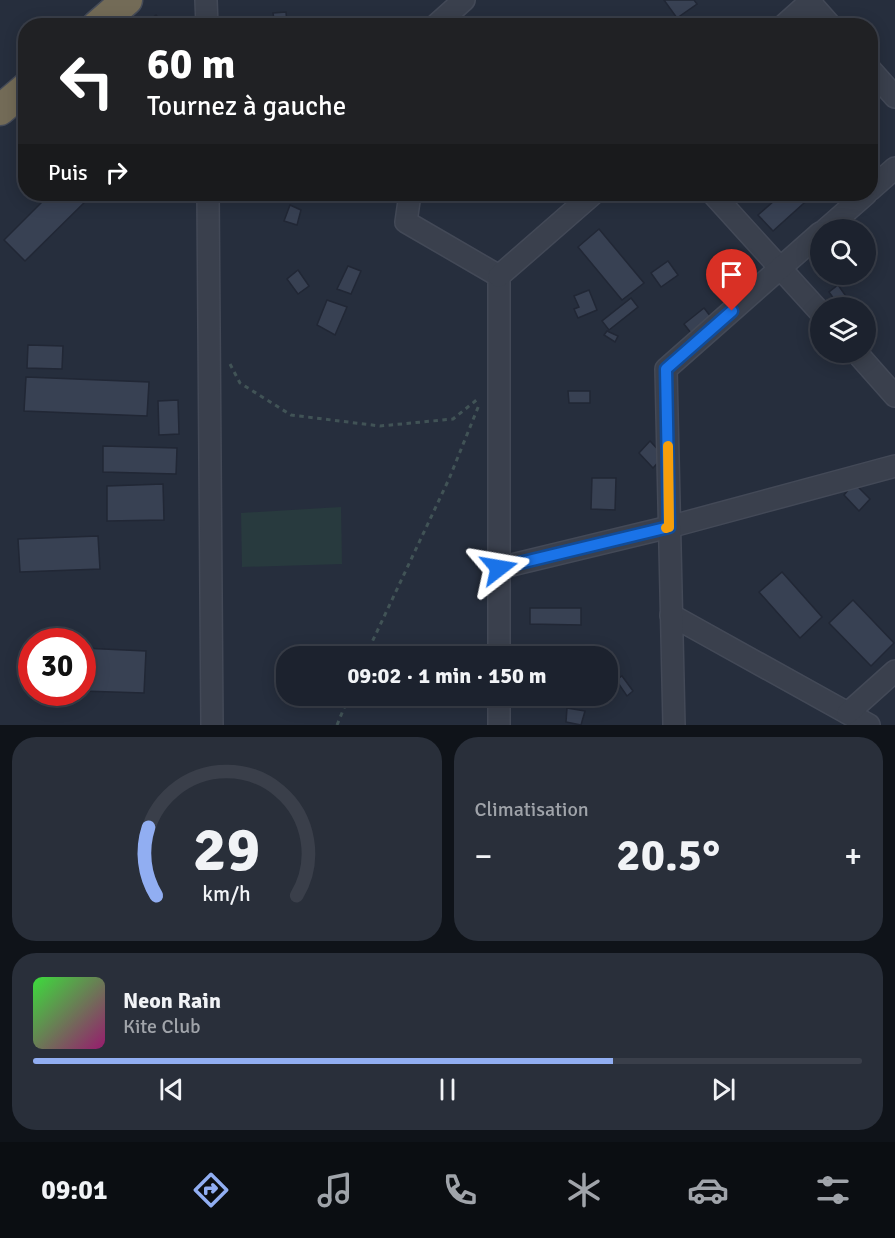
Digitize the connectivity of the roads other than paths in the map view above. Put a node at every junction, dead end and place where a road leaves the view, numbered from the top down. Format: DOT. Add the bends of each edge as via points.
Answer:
graph roads {
  1 [pos="127,0"];
  2 [pos="206,0"];
  3 [pos="464,0"];
  4 [pos="810,1"];
  5 [pos="106,18"];
  6 [pos="207,18"];
  7 [pos="444,18"];
  8 [pos="792,18"];
  9 [pos="824,18"];
  10 [pos="878,78"];
  11 [pos="18,95"];
  12 [pos="895,97"];
  13 [pos="0,110"];
  14 [pos="895,168"];
  15 [pos="878,183"];
  16 [pos="208,201"];
  17 [pos="409,201"];
  18 [pos="585,201"];
  19 [pos="719,201"];
  20 [pos="858,201"];
  21 [pos="838,219"];
  22 [pos="810,242"];
  23 [pos="781,268"];
  24 [pos="499,276"];
  25 [pos="810,301"];
  26 [pos="866,363"];
  27 [pos="895,396"];
  28 [pos="895,466"];
  29 [pos="669,527"];
  30 [pos="499,568"];
  31 [pos="671,615"];
  32 [pos="499,646"];
  33 [pos="895,671"];
  34 [pos="500,706"];
  35 [pos="848,713"];
  36 [pos="503,723"];
  37 [pos="212,725"];
  38 [pos="674,725"];
  39 [pos="869,725"];
  1 -- 5 [label="highway"];
  2 -- 6 [label="street"];
  3 -- 7 [label="street"];
  4 -- 8 [label="street"];
  4 -- 9 [label="street"];
  10 -- 12 [label="street"];
  11 -- 13 [label="highway"];
  14 -- 15 [label="street"];
  16 -- 37 [label="street"];
  17 -- 24 [label="street" via="406,222"];
  18 -- 24 [label="street"];
  19 -- 23 [label="street"];
  20 -- 21 [label="street"];
  22 -- 23 [label="street"];
  23 -- 25 [label="street"];
  23 -- 29 [label="street" via="666,369"];
  24 -- 30 [label="street"];
  26 -- 27 [label="street"];
  28 -- 29 [label="street"];
  29 -- 30 [label="street"];
  29 -- 31 [label="street"];
  30 -- 32 [label="street"];
  31 -- 35 [label="street"];
  31 -- 38 [label="street"];
  33 -- 35 [label="street"];
  34 -- 36 [label="street"];
  35 -- 39 [label="street"];
}
